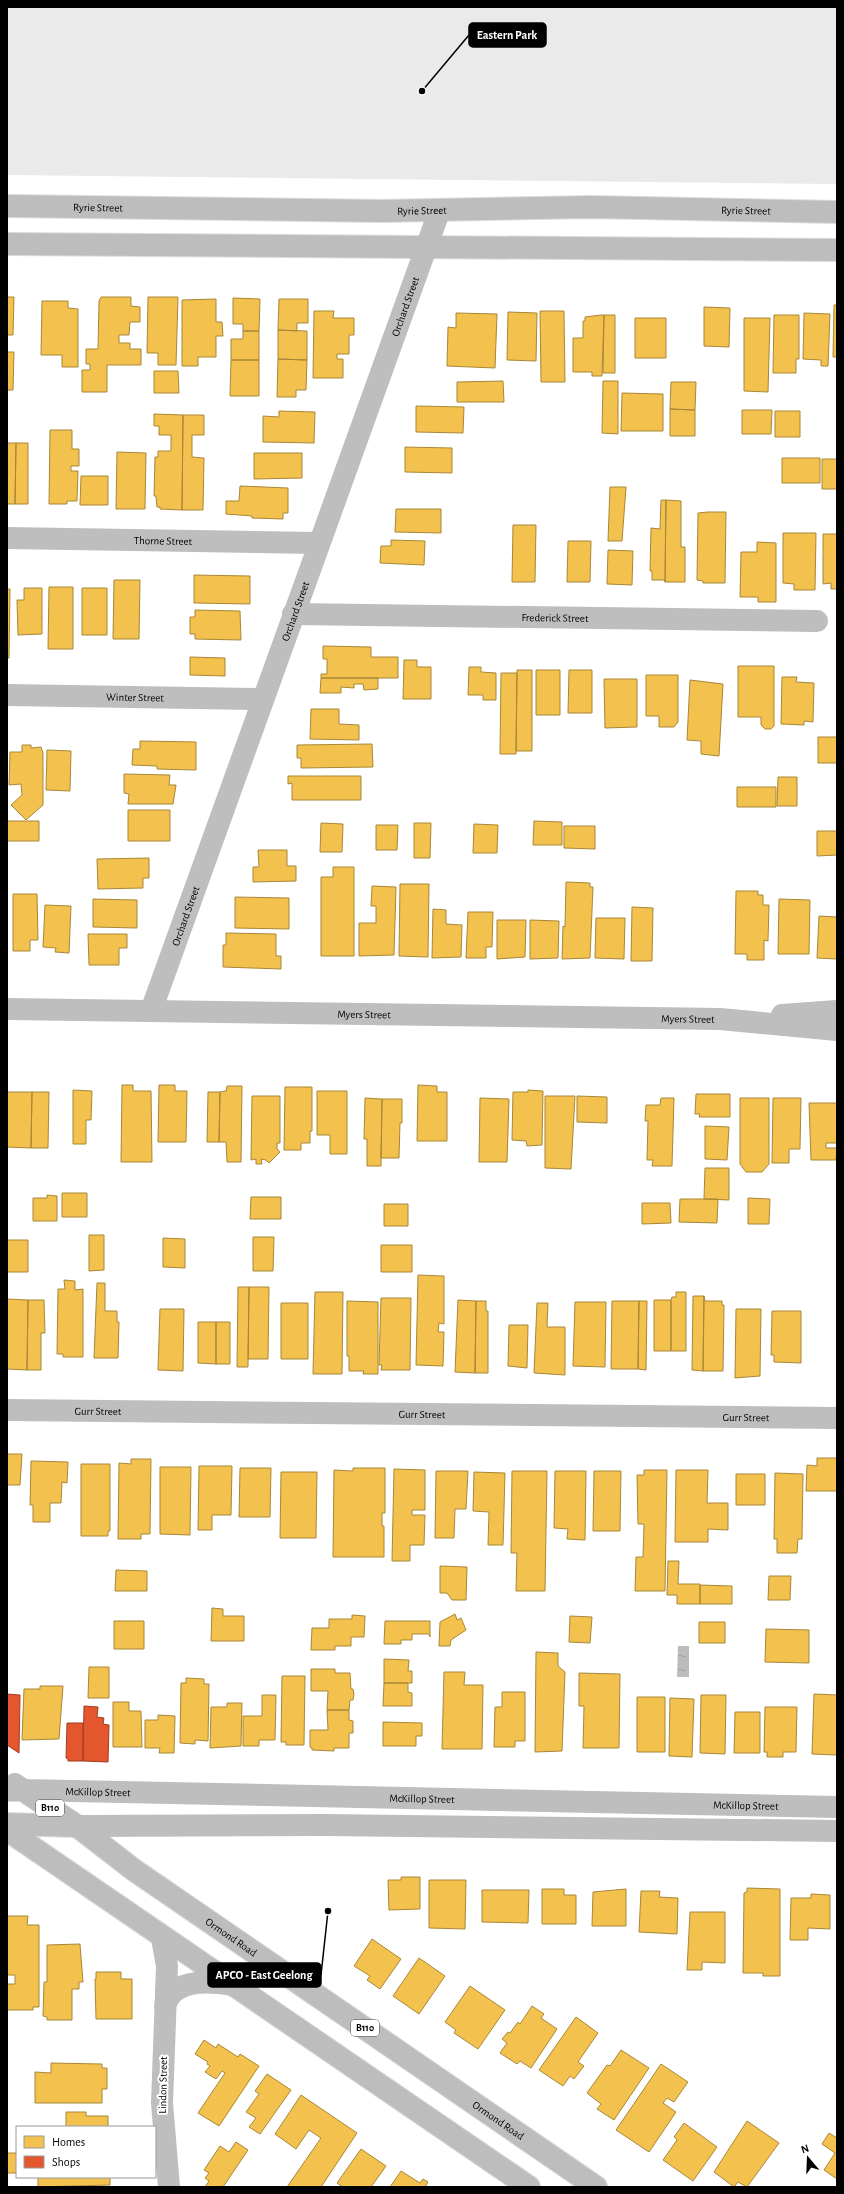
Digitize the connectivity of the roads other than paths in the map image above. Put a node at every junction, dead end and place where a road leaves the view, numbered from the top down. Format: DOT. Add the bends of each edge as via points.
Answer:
graph roads {
  1 [pos="7,206"];
  2 [pos="439,212"];
  3 [pos="837,212"];
  4 [pos="7,244"];
  5 [pos="426,248"];
  6 [pos="837,250"];
  7 [pos="7,538"];
  8 [pos="319,543"];
  9 [pos="293,614"];
  10 [pos="817,621"];
  11 [pos="7,695"];
  12 [pos="263,699"];
  13 [pos="7,1009"];
  14 [pos="151,1011"];
  15 [pos="837,1011"];
  16 [pos="720,1019"];
  17 [pos="837,1030"];
  18 [pos="7,1410"];
  19 [pos="837,1418"];
  20 [pos="12,1786"];
  21 [pos="837,1807"];
  22 [pos="7,1824"];
  23 [pos="77,1826"];
  24 [pos="7,1830"];
  25 [pos="837,1831"];
  26 [pos="162,1938"];
  27 [pos="232,1985"];
  28 [pos="165,2006"];
  29 [pos="169,2187"];
  30 [pos="529,2187"];
  31 [pos="596,2187"];
  1 -- 2 [label="main road, Ryrie Street"];
  2 -- 3 [label="main road, Ryrie Street" via="592,207"];
  2 -- 5 [label="street, Orchard Street"];
  4 -- 5 [label="main road"];
  5 -- 6 [label="main road"];
  5 -- 8 [label="street, Orchard Street"];
  7 -- 8 [label="street, Thorne Street"];
  8 -- 9 [label="street, Orchard Street"];
  9 -- 10 [label="street, Frederick Street"];
  9 -- 12 [label="street, Orchard Street"];
  11 -- 12 [label="street, Winter Street"];
  12 -- 14 [label="street, Orchard Street"];
  13 -- 14 [label="street, Myers Street"];
  14 -- 16 [label="street, Myers Street"];
  15 -- 16 [label="street, Myers Street"];
  16 -- 17 [label="street, Myers Street"];
  18 -- 19 [label="street, Gurr Street"];
  20 -- 21 [label="street, McKillop Street"];
  20 -- 23 [label="main road, Ormond Road / B110"];
  22 -- 23 [label="main road"];
  23 -- 25 [label="street" via="317,1825"];
  23 -- 31 [label="main road, Ormond Road / B110" via="134,1870"];
  24 -- 26 [label="main road"];
  26 -- 27 [label="main road"];
  26 -- 28 [label="street, Lindon Street" via="167,1966"];
  27 -- 28 [label="street" via="215,1982 194,1983 172,1994"];
  27 -- 30 [label="main road"];
  28 -- 29 [label="street, Lindon Street" via="162,2103"];
}
